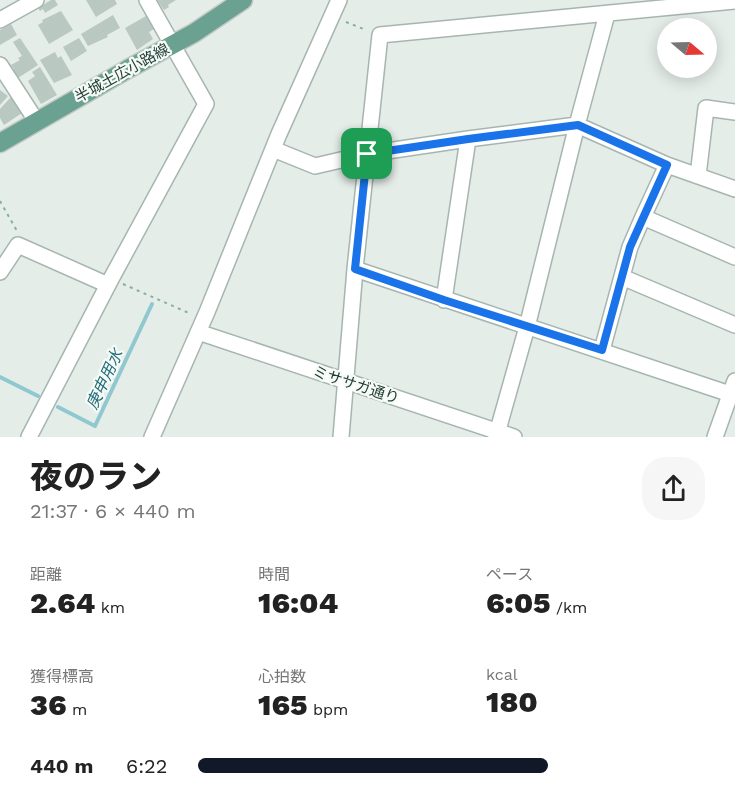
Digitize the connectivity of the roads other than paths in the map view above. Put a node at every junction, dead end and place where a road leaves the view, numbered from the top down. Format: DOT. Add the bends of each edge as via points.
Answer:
graph roads {
  1 [pos="34,0"];
  2 [pos="147,0"];
  3 [pos="243,0"];
  4 [pos="339,0"];
  5 [pos="735,2"];
  6 [pos="607,14"];
  7 [pos="0,20"];
  8 [pos="172,45"];
  9 [pos="0,64"];
  10 [pos="735,112"];
  11 [pos="37,122"];
  12 [pos="578,125"];
  13 [pos="468,139"];
  14 [pos="0,143"];
  15 [pos="273,149"];
  16 [pos="367,154"];
  17 [pos="667,165"];
  18 [pos="699,176"];
  19 [pos="735,189"];
  20 [pos="643,217"];
  21 [pos="735,257"];
  22 [pos="355,269"];
  23 [pos="0,272"];
  24 [pos="622,276"];
  25 [pos="108,285"];
  26 [pos="444,300"];
  27 [pos="735,325"];
  28 [pos="527,327"];
  29 [pos="198,332"];
  30 [pos="602,350"];
  31 [pos="345,381"];
  32 [pos="733,388"];
  33 [pos="497,434"];
  34 [pos="29,437"];
  35 [pos="152,437"];
  36 [pos="341,437"];
  37 [pos="514,437"];
  38 [pos="715,437"];
  1 -- 7 [label="street"];
  2 -- 8 [label="street"];
  3 -- 8 [label="main road, 半城土広小路線"];
  4 -- 15 [label="street"];
  5 -- 6 [label="street"];
  6 -- 12 [label="street"];
  6 -- 16 [label="street" via="380,35"];
  8 -- 11 [label="main road, 半城土広小路線"];
  8 -- 25 [label="street" via="206,104"];
  9 -- 11 [label="street"];
  10 -- 18 [label="street" via="706,108"];
  11 -- 14 [label="main road, 半城土広小路線"];
  12 -- 13 [label="street"];
  12 -- 17 [label="street"];
  12 -- 28 [label="street"];
  13 -- 16 [label="street"];
  13 -- 26 [label="street"];
  15 -- 16 [label="street" via="315,166"];
  15 -- 29 [label="street"];
  16 -- 22 [label="street"];
  17 -- 18 [label="street"];
  17 -- 20 [label="street"];
  18 -- 19 [label="street"];
  20 -- 21 [label="street"];
  20 -- 24 [label="street"];
  22 -- 26 [label="street"];
  22 -- 31 [label="street"];
  23 -- 25 [label="street" via="18,245"];
  24 -- 27 [label="street"];
  24 -- 30 [label="street"];
  25 -- 34 [label="street"];
  26 -- 28 [label="street"];
  28 -- 30 [label="street"];
  28 -- 33 [label="street"];
  29 -- 31 [label="street, ミササガ通り"];
  29 -- 35 [label="street"];
  30 -- 32 [label="street"];
  31 -- 33 [label="street, ミササガ通り"];
  31 -- 36 [label="street"];
  32 -- 38 [label="street"];
  33 -- 37 [label="street, ミササガ通り"];
}
